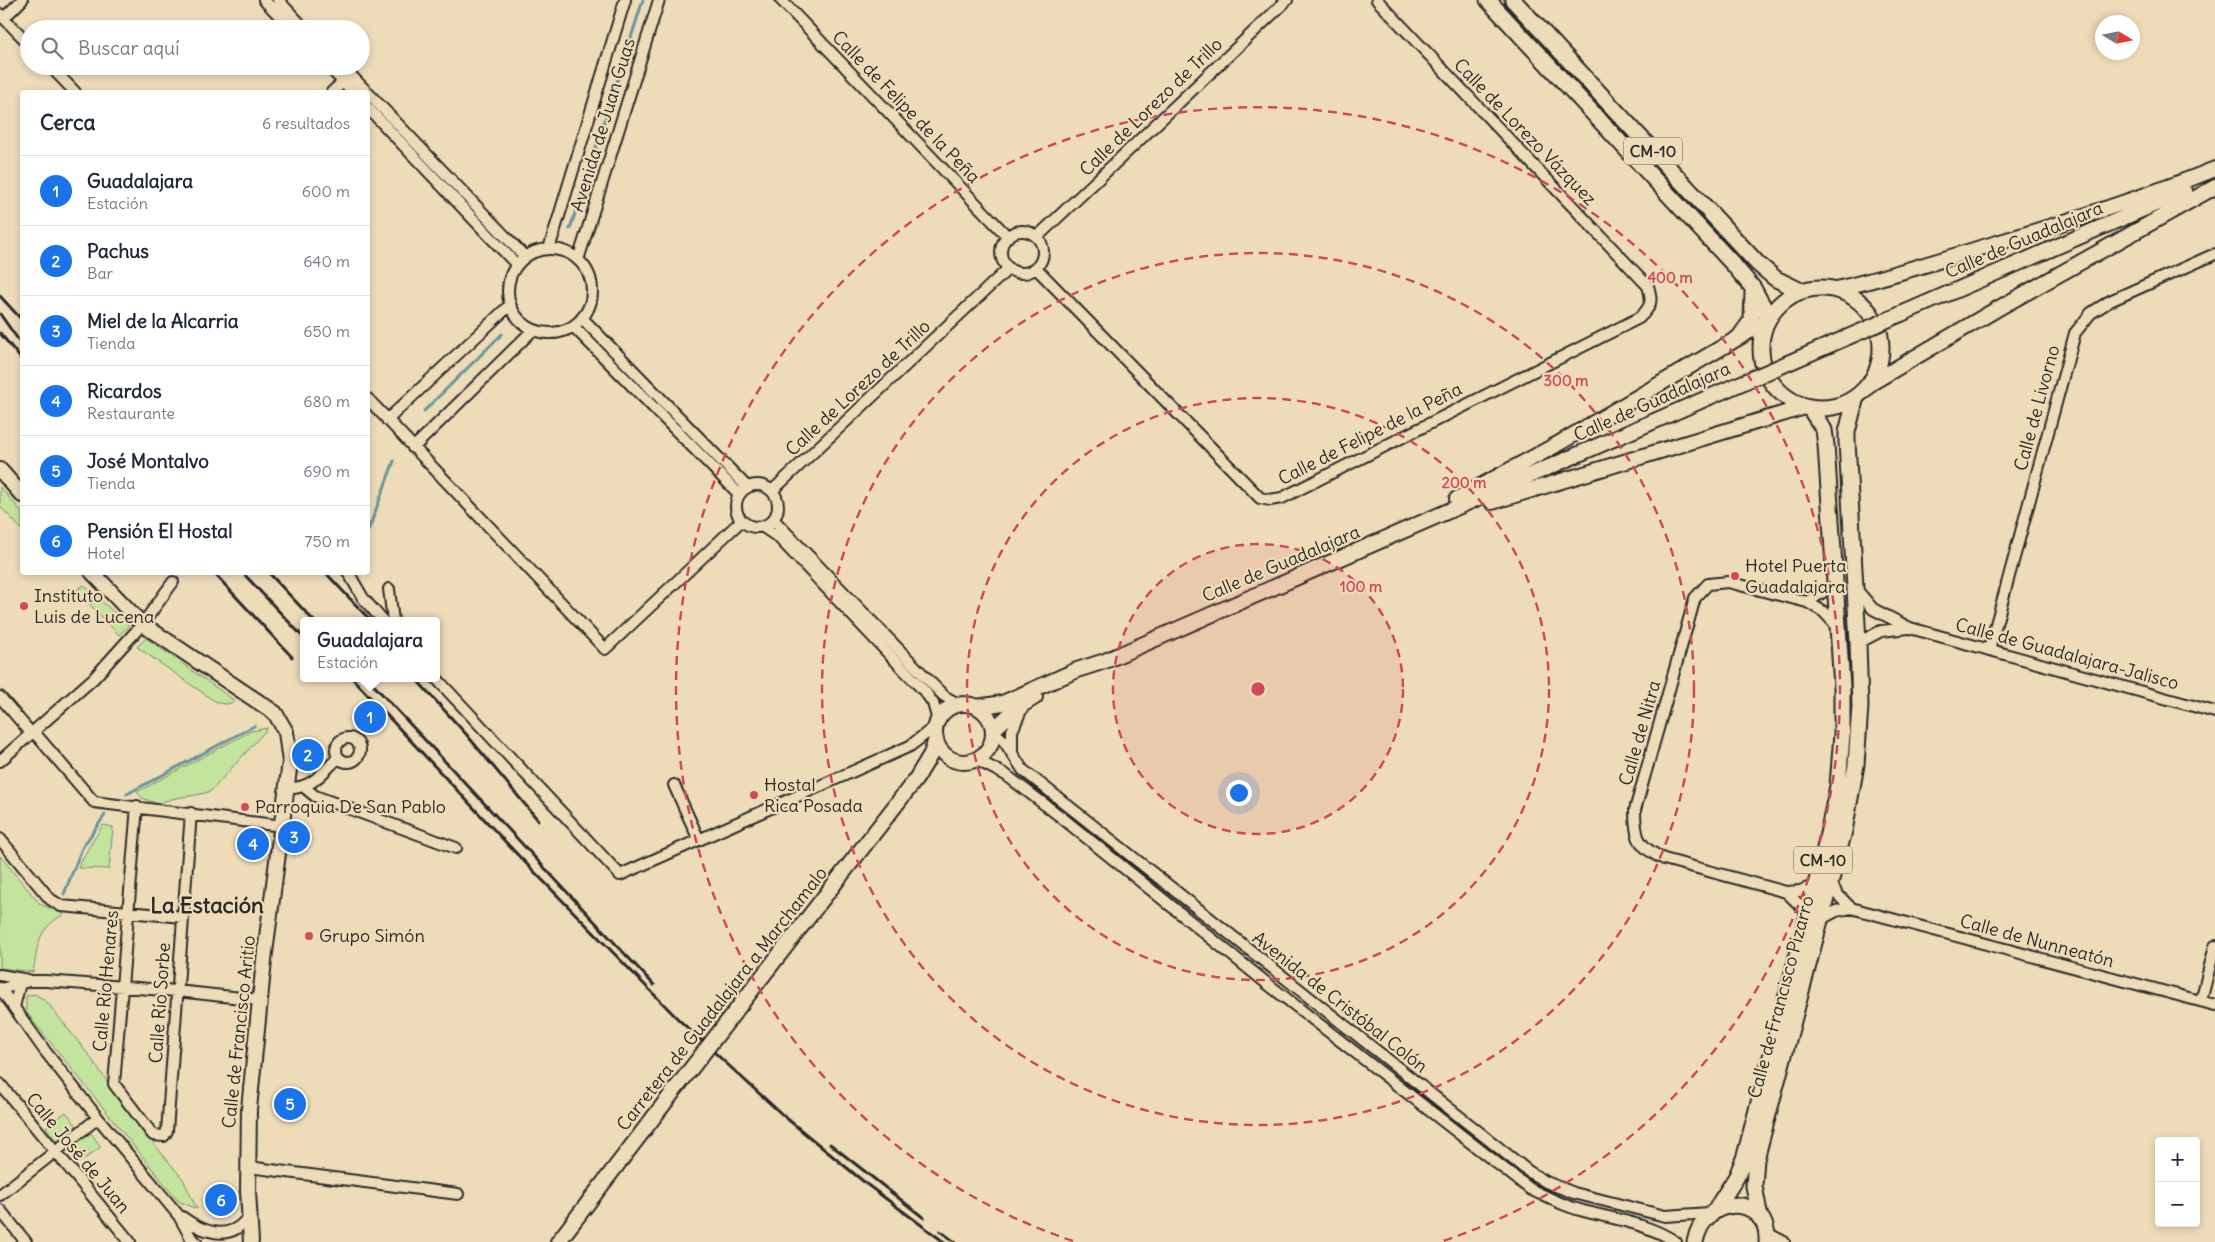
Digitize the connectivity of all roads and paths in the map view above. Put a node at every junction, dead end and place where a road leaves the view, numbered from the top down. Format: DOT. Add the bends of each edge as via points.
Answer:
graph roads {
  1 [pos="22,0"];
  2 [pos="264,0"];
  3 [pos="278,0"];
  4 [pos="625,0"];
  5 [pos="659,0"];
  6 [pos="782,0"];
  7 [pos="1287,0"];
  8 [pos="1377,0"];
  9 [pos="1488,0"];
  10 [pos="1513,0"];
  11 [pos="2,16"];
  12 [pos="283,20"];
  13 [pos="297,20"];
  14 [pos="20,35"];
  15 [pos="59,75"];
  16 [pos="336,75"];
  17 [pos="350,75"];
  18 [pos="343,82"];
  19 [pos="73,90"];
  20 [pos="334,90"];
  21 [pos="351,90"];
  22 [pos="364,90"];
  23 [pos="370,96"];
  24 [pos="370,110"];
  25 [pos="2215,169"];
  26 [pos="2215,177"];
  27 [pos="2215,188"];
  28 [pos="1008,237"];
  29 [pos="1037,237"];
  30 [pos="549,249"];
  31 [pos="2215,254"];
  32 [pos="526,257"];
  33 [pos="578,260"];
  34 [pos="517,265"];
  35 [pos="1009,268"];
  36 [pos="1036,268"];
  37 [pos="1648,286"];
  38 [pos="1753,288"];
  39 [pos="1837,289"];
  40 [pos="1800,291"];
  41 [pos="510,305"];
  42 [pos="582,318"];
  43 [pos="1768,319"];
  44 [pos="573,326"];
  45 [pos="533,330"];
  46 [pos="1741,335"];
  47 [pos="1868,385"];
  48 [pos="1856,397"];
  49 [pos="370,402"];
  50 [pos="1807,407"];
  51 [pos="387,420"];
  52 [pos="413,448"];
  53 [pos="0,470"];
  54 [pos="743,491"];
  55 [pos="772,491"];
  56 [pos="20,493"];
  57 [pos="774,520"];
  58 [pos="741,521"];
  59 [pos="762,527"];
  60 [pos="1380,542"];
  61 [pos="95,575"];
  62 [pos="350,575"];
  63 [pos="1293,579"];
  64 [pos="173,582"];
  65 [pos="1834,585"];
  66 [pos="389,589"];
  67 [pos="1856,589"];
  68 [pos="1807,602"];
  69 [pos="380,617"];
  70 [pos="392,617"];
  71 [pos="143,623"];
  72 [pos="1837,626"];
  73 [pos="1910,628"];
  74 [pos="1858,643"];
  75 [pos="1989,650"];
  76 [pos="1105,661"];
  77 [pos="440,682"];
  78 [pos="0,697"];
  79 [pos="1024,703"];
  80 [pos="960,704"];
  81 [pos="977,707"];
  82 [pos="2215,712"];
  83 [pos="938,723"];
  84 [pos="993,731"];
  85 [pos="32,732"];
  86 [pos="936,743"];
  87 [pos="910,746"];
  88 [pos="1012,755"];
  89 [pos="338,758"];
  90 [pos="949,758"];
  91 [pos="977,760"];
  92 [pos="0,761"];
  93 [pos="916,778"];
  94 [pos="674,784"];
  95 [pos="304,787"];
  96 [pos="288,788"];
  97 [pos="137,806"];
  98 [pos="191,813"];
  99 [pos="282,826"];
  100 [pos="0,839"];
  101 [pos="699,840"];
  102 [pos="456,848"];
  103 [pos="1823,884"];
  104 [pos="1786,892"];
  105 [pos="1852,908"];
  106 [pos="128,913"];
  107 [pos="1814,916"];
  108 [pos="183,917"];
  109 [pos="2215,946"];
  110 [pos="0,975"];
  111 [pos="24,982"];
  112 [pos="122,987"];
  113 [pos="1,989"];
  114 [pos="178,991"];
  115 [pos="260,1000"];
  116 [pos="2201,1001"];
  117 [pos="2215,1005"];
  118 [pos="14,1007"];
  119 [pos="0,1084"];
  120 [pos="98,1118"];
  121 [pos="164,1136"];
  122 [pos="54,1150"];
  123 [pos="248,1167"];
  124 [pos="248,1191"];
  125 [pos="458,1194"];
  126 [pos="0,1195"];
  127 [pos="0,1210"];
  128 [pos="1713,1211"];
  129 [pos="179,1216"];
  130 [pos="1760,1218"];
  131 [pos="245,1221"];
  132 [pos="1767,1238"];
  133 [pos="192,1241"];
  134 [pos="26,1242"];
  135 [pos="130,1242"];
  136 [pos="245,1242"];
  137 [pos="251,1242"];
  138 [pos="558,1242"];
  139 [pos="1676,1242"];
  140 [pos="1695,1242"];
  141 [pos="1784,1242"];
  1 -- 11 [label="street"];
  2 -- 12 [label="street"];
  3 -- 13 [label="street"];
  4 -- 30 [label="street, Avenida de Juan Guas"];
  5 -- 33 [label="street, Avenida de Juan Guas"];
  6 -- 28 [label="street, Calle de Felipe de la Peña"];
  7 -- 29 [label="street, Calle de Lorezo de Trillo"];
  8 -- 37 [label="street, Calle de Lorezo Vázquez"];
  9 -- 38 [label="main road, CM-10"];
  10 -- 40 [label="main road, CM-10" via="1758,264 1776,279"];
  11 -- 14 [label="street"];
  15 -- 19 [label="street"];
  16 -- 18 [label="street"];
  17 -- 22 [label="street"];
  18 -- 20 [label="street"];
  18 -- 21 [label="street"];
  23 -- 32 [label="street"];
  24 -- 34 [label="street"];
  25 -- 39 [label="main road" via="2171,187 2027,234"];
  26 -- 60 [label="main road, Calle de Guadalajara, bridge"];
  27 -- 47 [label="main road"];
  28 -- 29 [label="street" via="1025,231"];
  28 -- 35 [label="street" via="1001,252"];
  29 -- 36 [label="street" via="1043,256"];
  30 -- 32 [label="street"];
  30 -- 33 [label="street" via="557,249"];
  31 -- 75 [label="street, Calle de Livorno" via="2110,301 2092,313 2074,333"];
  32 -- 34 [label="street"];
  33 -- 42 [label="street" via="588,272 592,285 591,298"];
  34 -- 41 [label="street" via="508,284"];
  35 -- 36 [label="street" via="1024,273"];
  35 -- 55 [label="street, Calle de Lorezo de Trillo"];
  36 -- 37 [label="street, Calle de Felipe de la Peña" via="1260,498 1270,500 1282,498 1639,318 1648,310 1652,300"];
  38 -- 43 [label="main road, CM-10"];
  38 -- 46 [label="main road" via="1752,320"];
  39 -- 40 [label="main road"];
  39 -- 47 [label="main road" via="1857,300 1870,314 1878,331 1881,350 1877,369"];
  40 -- 43 [label="main road" via="1783,301"];
  41 -- 45 [label="street" via="521,323"];
  41 -- 51 [label="street"];
  42 -- 44 [label="street"];
  42 -- 54 [label="street"];
  43 -- 46 [label="main road"];
  43 -- 50 [label="main road" via="1761,339 1766,373 1775,388 1789,400"];
  44 -- 45 [label="street" via="557,333"];
  44 -- 54 [label="street"];
  45 -- 52 [label="street"];
  46 -- 60 [label="main road" via="1556,445"];
  47 -- 48 [label="main road"];
  48 -- 50 [label="main road" via="1830,408"];
  48 -- 67 [label="main road, Calle de Francisco Pizarro / CM-10" via="1847,441"];
  49 -- 51 [label="street"];
  50 -- 63 [label="main road" via="1504,497 1332,570"];
  50 -- 65 [label="main road, Calle de Francisco Pizarro / CM-10" via="1821,425 1825,437"];
  51 -- 52 [label="street"];
  52 -- 58 [label="street" via="605,649"];
  53 -- 56 [label="main road"];
  54 -- 55 [label="street" via="760,485"];
  54 -- 58 [label="street" via="735,505"];
  55 -- 57 [label="street" via="778,502"];
  57 -- 59 [label="street"];
  57 -- 80 [label="street" via="944,696"];
  58 -- 59 [label="street" via="751,527"];
  59 -- 83 [label="street" via="778,537 926,693 933,702"];
  60 -- 63 [label="main road, Calle de Guadalajara"];
  61 -- 71 [label="main road, Calle de Francisco Aritio"];
  62 -- 69 [label="street"];
  63 -- 76 [label="main road, Calle de Guadalajara"];
  64 -- 71 [label="street"];
  65 -- 68 [label="street"];
  65 -- 72 [label="main road, Calle de Francisco Pizarro / CM-10"];
  66 -- 70 [label="street"];
  67 -- 73 [label="street, Calle de Guadalajara-Jalisco" via="1873,609"];
  67 -- 74 [label="main road, Calle de Francisco Pizarro / CM-10"];
  68 -- 72 [label="street, Calle de Nitra" via="1824,612"];
  68 -- 104 [label="street, Calle de Nitra" via="1728,582 1708,584 1695,598 1635,810 1636,834 1648,852"];
  71 -- 85 [label="street" via="94,678"];
  71 -- 96 [label="main road, Calle de Francisco Aritio" via="275,713 284,725 289,744"];
  72 -- 103 [label="main road, Calle de Francisco Pizarro / CM-10" via="1842,711 1840,760"];
  73 -- 74 [label="street, Calle de Guadalajara-Jalisco" via="1881,631"];
  73 -- 75 [label="street, Calle de Guadalajara-Jalisco"];
  74 -- 103 [label="main road, Calle de Francisco Pizarro / CM-10" via="1860,715 1857,758 1849,811"];
  75 -- 82 [label="street, Calle de Guadalajara-Jalisco"];
  76 -- 79 [label="main road, Calle de Guadalajara"];
  76 -- 81 [label="main road, Calle de Guadalajara" via="1076,670 1003,703"];
  77 -- 101 [label="street" via="620,875"];
  78 -- 85 [label="street"];
  79 -- 84 [label="main road, Calle de Guadalajara"];
  79 -- 88 [label="street" via="1012,731"];
  80 -- 81 [label="main road"];
  80 -- 83 [label="main road" via="948,709"];
  81 -- 84 [label="main road" via="989,718"];
  83 -- 86 [label="main road"];
  83 -- 87 [label="street"];
  84 -- 88 [label="street, Avenida de Cristóbal Colón"];
  84 -- 91 [label="main road" via="989,748"];
  85 -- 92 [label="street"];
  85 -- 97 [label="street" via="94,802"];
  86 -- 87 [label="street"];
  86 -- 90 [label="main road"];
  86 -- 93 [label="main road, Carretera de Guadalajara a Marchamalo"];
  87 -- 101 [label="street"];
  88 -- 128 [label="street, Avenida de Cristóbal Colón" via="1023,770 1528,1171 1574,1193 1665,1216"];
  89 -- 95 [label="street"];
  90 -- 91 [label="main road" via="964,762"];
  90 -- 93 [label="main road, Carretera de Guadalajara a Marchamalo"];
  91 -- 139 [label="street, Avenida de Cristóbal Colón" via="1006,774 1530,1189 1578,1209 1643,1226"];
  93 -- 138 [label="main road, Carretera de Guadalajara a Marchamalo, bridge"];
  94 -- 101 [label="street"];
  95 -- 96 [label="street"];
  95 -- 102 [label="street" via="314,796"];
  96 -- 99 [label="main road, Calle de Francisco Aritio"];
  97 -- 98 [label="street"];
  97 -- 106 [label="street, Calle Río Henares"];
  98 -- 99 [label="street"];
  98 -- 108 [label="street, Calle Río Sorbe"];
  99 -- 115 [label="main road, Calle de Francisco Aritio"];
  100 -- 106 [label="street" via="50,899 61,906"];
  103 -- 104 [label="street, Calle de Nitra"];
  103 -- 105 [label="street, Calle de Nunneatón"];
  103 -- 107 [label="main road, Calle de Francisco Pizarro / CM-10"];
  104 -- 107 [label="street, Calle de Nitra"];
  105 -- 107 [label="street"];
  105 -- 116 [label="street, Calle de Nunneatón"];
  106 -- 108 [label="street"];
  106 -- 112 [label="street, Calle Río Henares"];
  107 -- 128 [label="main road, Calle de Francisco Pizarro / CM-10" via="1742,1166"];
  107 -- 130 [label="main road, Calle de Francisco Pizarro / CM-10" via="1756,1159 1754,1186"];
  108 -- 114 [label="street, Calle Río Sorbe"];
  109 -- 116 [label="street"];
  110 -- 111 [label="street" via="18,977"];
  111 -- 112 [label="street"];
  111 -- 113 [label="street"];
  111 -- 118 [label="street"];
  112 -- 114 [label="street"];
  112 -- 121 [label="street, Calle Río Henares" via="114,1084 153,1135"];
  113 -- 118 [label="street"];
  114 -- 115 [label="street"];
  114 -- 121 [label="street, Calle Río Sorbe"];
  115 -- 123 [label="main road, Calle de Francisco Aritio" via="249,1109"];
  116 -- 117 [label="street, Calle de Nunneatón"];
  118 -- 120 [label="street"];
  119 -- 122 [label="street, Calle José de Juan"];
  120 -- 122 [label="street"];
  120 -- 129 [label="street"];
  122 -- 126 [label="street"];
  122 -- 135 [label="street, Calle José de Juan"];
  123 -- 124 [label="main road, Calle de Francisco Aritio"];
  123 -- 125 [label="street"];
  124 -- 131 [label="main road"];
  124 -- 137 [label="main road, Calle de Francisco Aritio"];
  127 -- 134 [label="street"];
  128 -- 130 [label="main road" via="1733,1205 1753,1211"];
  128 -- 140 [label="main road, CM-10" via="1702,1222"];
  129 -- 131 [label="street" via="205,1230 226,1234 234,1232"];
  129 -- 133 [label="street"];
  130 -- 132 [label="main road, CM-10"];
  131 -- 136 [label="main road"];
  132 -- 141 [label="street"];
}
